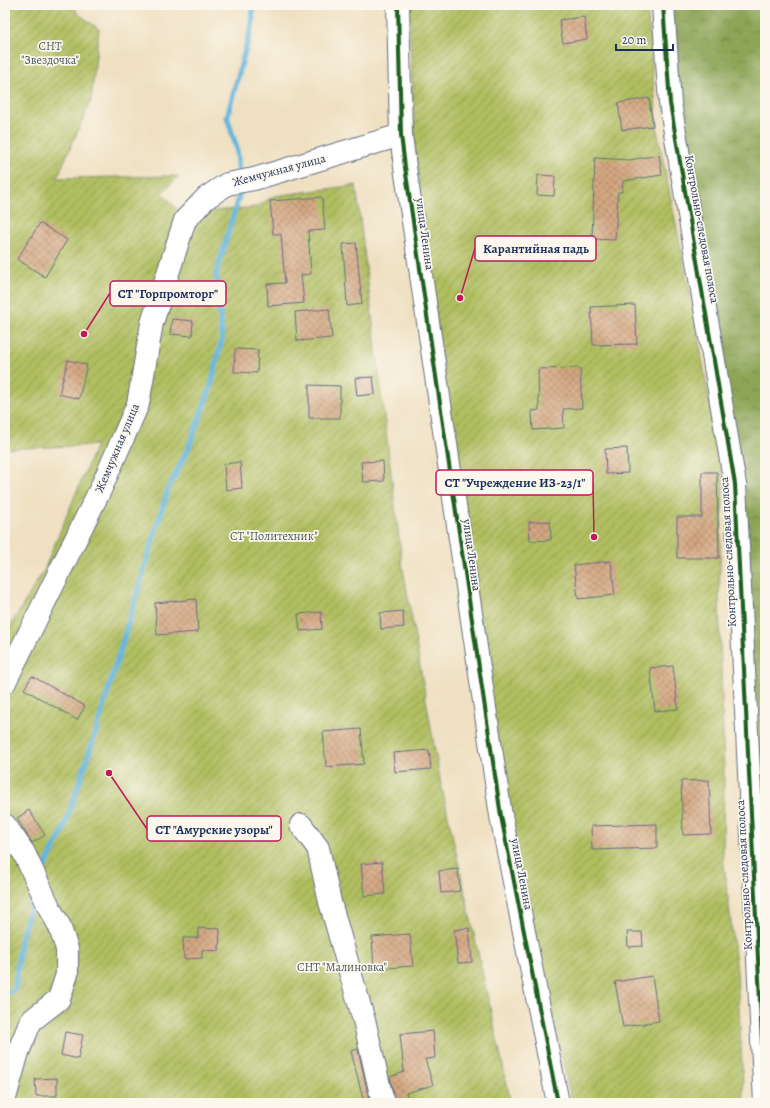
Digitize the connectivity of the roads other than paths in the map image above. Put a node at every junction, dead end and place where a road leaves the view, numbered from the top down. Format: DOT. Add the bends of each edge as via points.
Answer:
graph roads {
  1 [pos="398,5"];
  2 [pos="663,5"];
  3 [pos="401,135"];
  4 [pos="5,682"];
  5 [pos="301,825"];
  6 [pos="5,826"];
  7 [pos="5,1098"];
  8 [pos="382,1103"];
  9 [pos="558,1103"];
  10 [pos="765,1103"];
  1 -- 3 [label="street, улица Ленина"];
  2 -- 10 [label="street, Контрольно-следовая полоса" via="670,103 735,484"];
  3 -- 4 [label="street, Жемчужная улица" via="254,179 227,184 206,198 185,220 152,323 138,404 101,488"];
  3 -- 9 [label="street, улица Ленина" via="500,816"];
  5 -- 8 [label="street" via="318,848 330,902 352,972"];
  6 -- 7 [label="street" via="24,853 59,925 67,949 67,974 59,999 31,1021 18,1052"];
}
